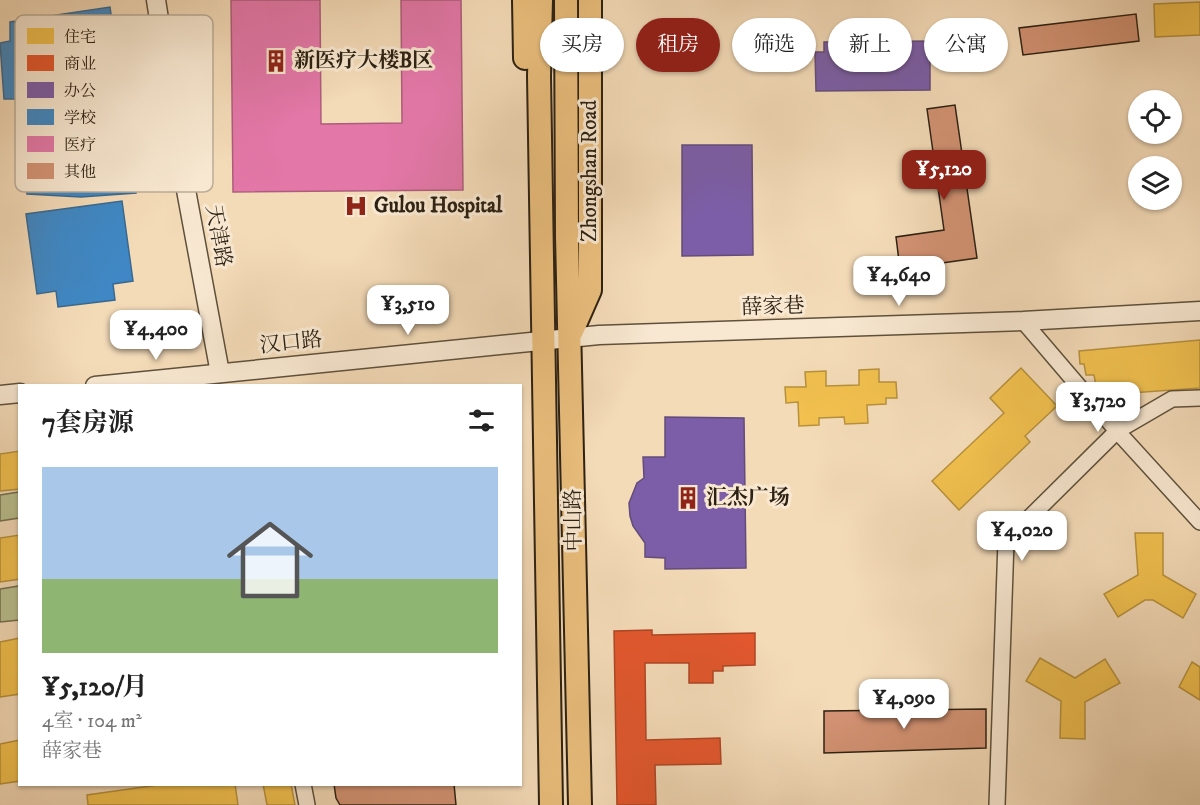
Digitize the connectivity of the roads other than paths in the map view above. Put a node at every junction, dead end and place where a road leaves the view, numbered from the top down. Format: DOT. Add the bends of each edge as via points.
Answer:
graph roads {
  1 [pos="156,0"];
  2 [pos="524,0"];
  3 [pos="541,0"];
  4 [pos="566,0"];
  5 [pos="590,0"];
  6 [pos="158,15"];
  7 [pos="186,192"];
  8 [pos="1200,311"];
  9 [pos="1023,321"];
  10 [pos="599,335"];
  11 [pos="570,338"];
  12 [pos="543,340"];
  13 [pos="221,379"];
  14 [pos="131,384"];
  15 [pos="18,393"];
  16 [pos="0,395"];
  17 [pos="1200,398"];
  18 [pos="1117,430"];
  19 [pos="1200,522"];
  20 [pos="303,786"];
  21 [pos="307,805"];
  22 [pos="550,805"];
  23 [pos="580,805"];
  24 [pos="998,805"];
  1 -- 6 [label="street, 天津路"];
  2 -- 12 [label="main road" via="529,290"];
  3 -- 12 [label="main road"];
  4 -- 11 [label="main road, 中山路"];
  5 -- 11 [label="main road, Zhongshan Road" via="590,290"];
  7 -- 13 [label="street, 天津路"];
  8 -- 9 [label="street, 薛家巷"];
  9 -- 10 [label="street, 薛家巷"];
  9 -- 18 [label="street"];
  10 -- 11 [label="street, 汉口路"];
  11 -- 12 [label="street, 汉口路"];
  11 -- 23 [label="main road, 中山路"];
  12 -- 13 [label="street, 汉口路"];
  12 -- 22 [label="main road"];
  13 -- 14 [label="street, 汉口路"];
  15 -- 16 [label="street"];
  17 -- 18 [label="street" via="1172,399"];
  18 -- 19 [label="street"];
  18 -- 24 [label="street" via="1006,541"];
  20 -- 21 [label="street"];
}
